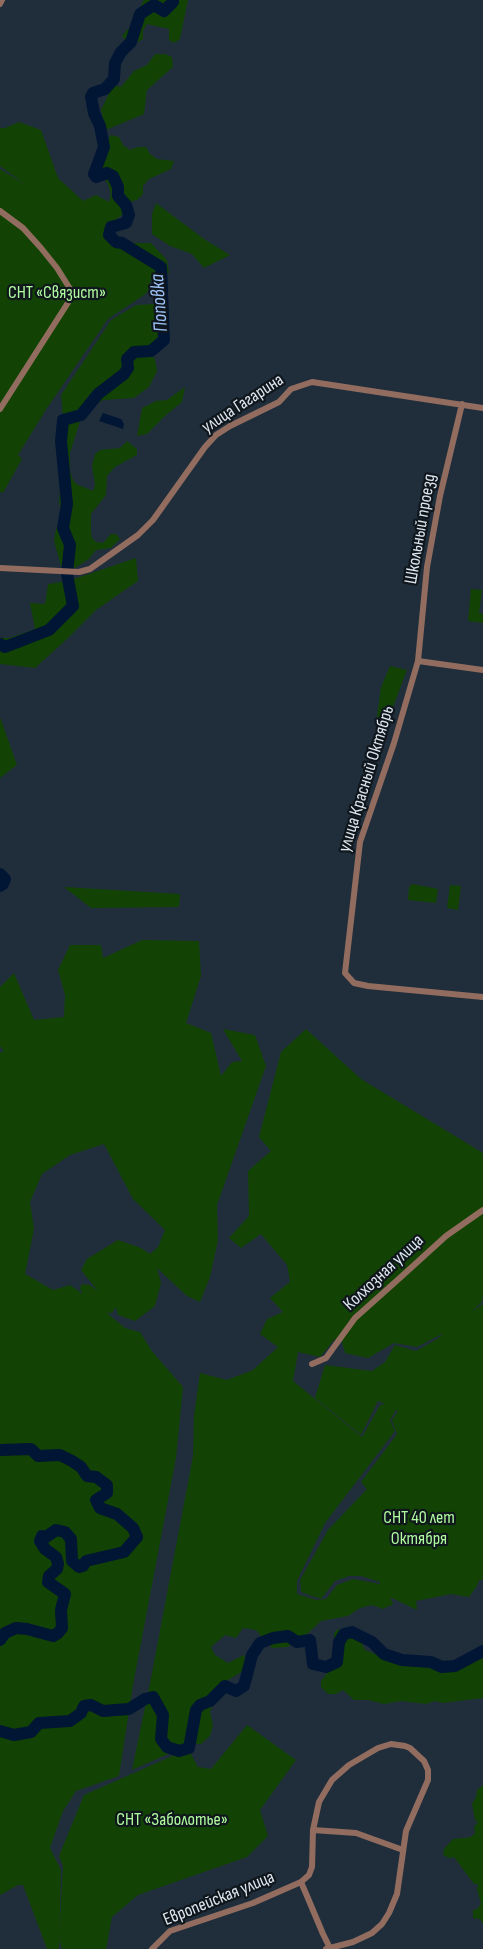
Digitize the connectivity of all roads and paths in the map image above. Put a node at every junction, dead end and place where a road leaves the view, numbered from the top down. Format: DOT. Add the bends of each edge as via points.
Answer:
graph roads {
  1 [pos="0,211"];
  2 [pos="462,404"];
  3 [pos="0,408"];
  4 [pos="483,408"];
  5 [pos="0,568"];
  6 [pos="418,661"];
  7 [pos="483,670"];
  8 [pos="483,997"];
  9 [pos="483,1210"];
  10 [pos="312,1364"];
  11 [pos="313,1830"];
  12 [pos="403,1850"];
  13 [pos="301,1882"];
  14 [pos="152,1949"];
  15 [pos="328,1949"];
  1 -- 3 [label="street" via="41,248 72,292"];
  2 -- 4 [label="street, улица Гагарина"];
  2 -- 5 [label="street, улица Гагарина" via="312,382 291,389 279,402 216,435 153,520 90,569 62,572"];
  2 -- 6 [label="street, Школьный проезд" via="427,567"];
  6 -- 7 [label="street"];
  6 -- 8 [label="street, улица Красный Октябрь" via="360,842 345,973 354,983 368,986"];
  9 -- 10 [label="street, Колхозная улица" via="402,1275 355,1318 326,1358"];
  11 -- 12 [label="street" via="356,1833"];
  11 -- 12 [label="street, Европейская улица" via="323,1795 332,1780 378,1748 400,1745 410,1748 428,1770"];
  11 -- 13 [label="street, Европейская улица" via="312,1867"];
  12 -- 15 [label="street, Европейская улица" via="398,1892 382,1924 363,1938"];
  13 -- 14 [label="street, Европейская улица" via="170,1931"];
  13 -- 15 [label="street, Европейская улица"];
}
